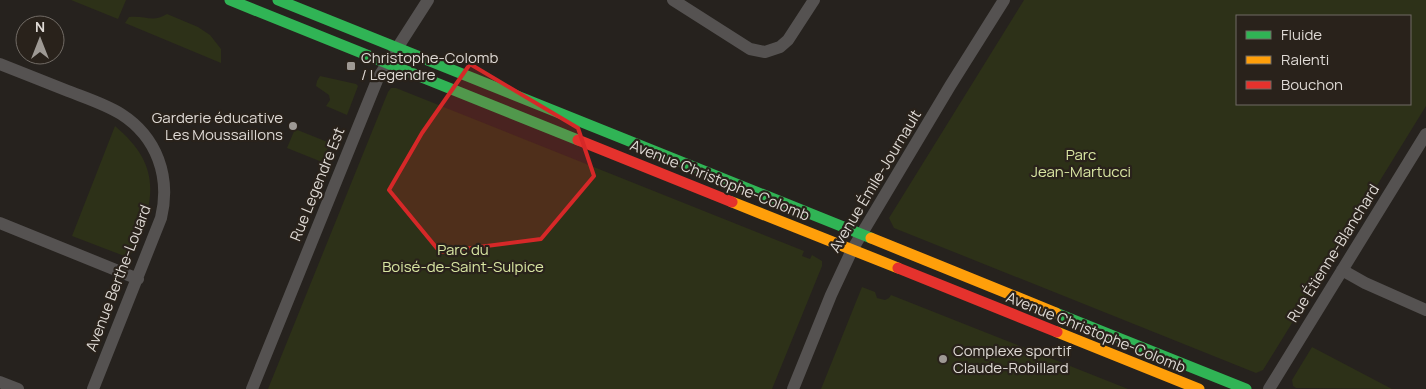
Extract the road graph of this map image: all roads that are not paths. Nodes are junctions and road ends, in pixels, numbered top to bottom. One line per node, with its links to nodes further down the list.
1 (230, 0): 8 (main road, Avenue Christophe-Colomb)
2 (278, 0): 7 (main road, Avenue Christophe-Colomb)
3 (428, 0): 7 (street, Rue Legendre Est)
4 (673, 0): 5 (street)
5 (814, 0)
6 (1004, 0): 12 (street, Avenue Émile-Journault)
7 (398, 48): 8 (street, Rue Legendre Est); 12 (main road, Avenue Christophe-Colomb)
8 (387, 63): 13 (main road, Avenue Christophe-Colomb); 20 (street, Rue Legendre Est)
9 (0, 64): 15 (street, Avenue Berthe-Louard)
10 (1426, 134): 14 (street, Rue Étienne-Blanchard)
11 (0, 223): 15 (street)
12 (861, 234): 13 (street, Avenue Émile-Journault); 23 (main road, Avenue Christophe-Colomb)
13 (852, 250): 21 (street, Avenue Émile-Journault); 22 (main road, Avenue Christophe-Colomb)
14 (1342, 270): 16 (street); 24 (street, Rue Étienne-Blanchard)
15 (138, 278): 19 (street, Avenue Berthe-Louard)
16 (1426, 310)
17 (0, 382): 18 (street)
18 (18, 389)
19 (93, 389)
20 (252, 389)
21 (793, 389)
22 (1199, 389)
23 (1246, 389)
24 (1270, 389)

